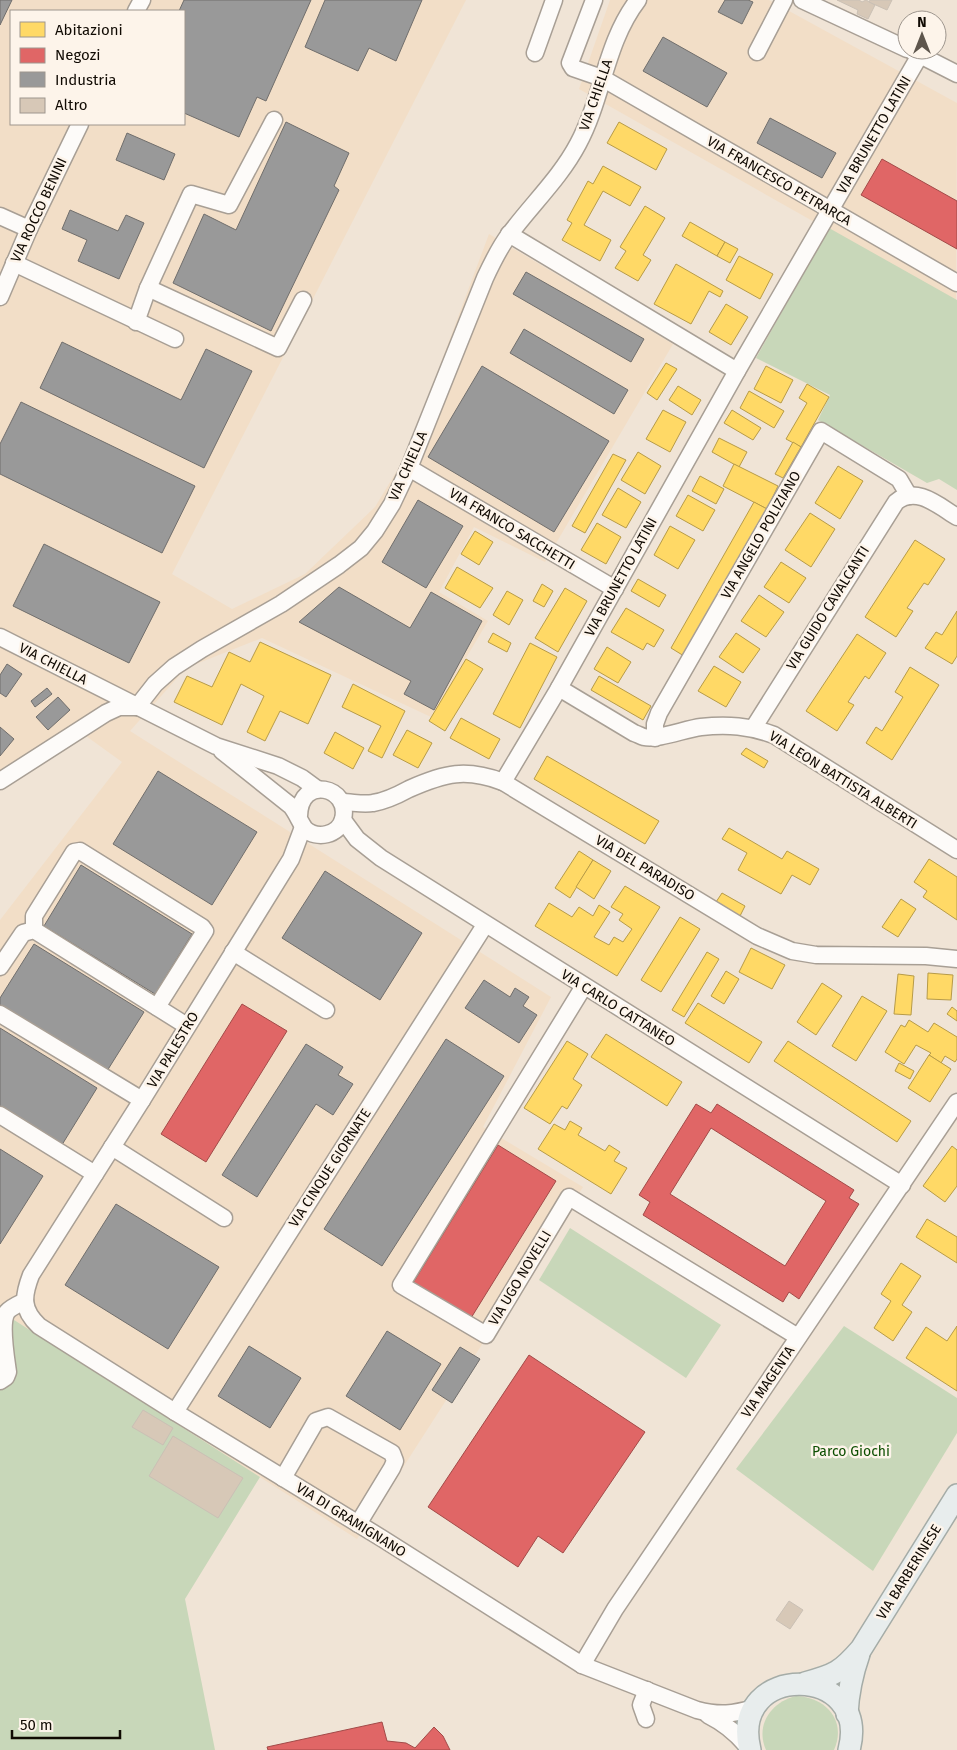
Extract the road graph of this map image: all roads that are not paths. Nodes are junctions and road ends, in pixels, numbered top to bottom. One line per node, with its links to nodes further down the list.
1 (554, 0): 8 (street)
2 (594, 0): 12 (street, VIA FRANCESCO PETRARCA)
3 (638, 0): 12 (street, VIA CHIELLA)
4 (784, 0): 7 (street)
5 (802, 0): 6 (street)
6 (897, 44)
7 (757, 52)
8 (535, 53)
9 (907, 60): 15 (street, VIA BRUNETTO LATINI)
10 (930, 60): 11 (street)
11 (957, 74)
12 (602, 78): 15 (street, VIA FRANCESCO PETRARCA); 18 (street, VIA CHIELLA)
13 (274, 120): 21 (street)
14 (80, 125): 17 (street, VIA ROCCO BENINI)
15 (831, 210): 20 (street, VIA FRANCESCO PETRARCA); 26 (street, VIA BRUNETTO LATINI)
16 (0, 216): 17 (street)
17 (29, 230): 19 (street, VIA ROCCO BENINI)
18 (509, 234): 26 (street); 27 (street, VIA CHIELLA)
19 (14, 263): 22 (street, VIA ROCCO BENINI); 24 (street)
20 (957, 283)
21 (148, 288): 23 (street); 24 (street)
22 (0, 297)
23 (303, 300)
24 (136, 322): 25 (street)
25 (175, 339)
26 (738, 371): 30 (street, VIA BRUNETTO LATINI)
27 (409, 468): 30 (street, VIA FRANCO SACCHETTI); 33 (street, VIA CHIELLA)
28 (909, 496): 29 (street); 34 (street, VIA GUIDO CAVALCANTI); 35 (street, VIA ANGELO POLIZIANO)
29 (957, 517)
30 (615, 589): 32 (street, VIA BRUNETTO LATINI)
31 (0, 637): 33 (street, VIA CHIELLA)
32 (559, 688): 35 (street, VIA LEON BATTISTA ALBERTI); 38 (street, VIA BRUNETTO LATINI)
33 (137, 706): 36 (street, VIA DEL PARADISO); 37 (street)
34 (754, 727): 35 (street, VIA LEON BATTISTA ALBERTI); 44 (street, VIA LEON BATTISTA ALBERTI)
35 (655, 738)
36 (216, 746): 39 (street, VIA DEL PARADISO); 42 (street, VIA DEL PARADISO)
37 (0, 781)
38 (503, 782): 40 (street, VIA DEL PARADISO); 49 (street, VIA DEL PARADISO)
39 (317, 789): 40 (street, VIA DEL PARADISO); 42 (street)
40 (342, 802): 41 (street)
41 (343, 820): 43 (street); 46 (street, VIA CARLO CATTANEO)
42 (301, 822): 43 (street, VIA DEL PARADISO); 45 (street, VIA PALESTRO)
43 (318, 835): 45 (street, VIA PALESTRO)
44 (957, 850)
45 (292, 858): 48 (street, VIA PALESTRO)
46 (485, 925): 51 (street, VIA CARLO CATTANEO); 66 (street, VIA CINQUE GIORNATE)
47 (34, 930): 50 (street); 52 (street); 52 (street)
48 (233, 952): 53 (street); 55 (street, VIA PALESTRO)
49 (957, 959)
50 (0, 967)
51 (584, 986): 61 (street, VIA CARLO CATTANEO); 64 (street, VIA UGO NOVELLI)
52 (157, 1007): 55 (street)
53 (326, 1010)
54 (0, 1014): 56 (street)
55 (187, 1026): 56 (street, VIA PALESTRO)
56 (142, 1100): 59 (street, VIA PALESTRO)
57 (957, 1102): 61 (street, VIA MAGENTA)
58 (0, 1114): 60 (street)
59 (112, 1147): 60 (street, VIA PALESTRO); 62 (street)
60 (95, 1174): 63 (street, VIA PALESTRO)
61 (902, 1185): 64 (street, VIA MAGENTA)
62 (224, 1218)
63 (25, 1301): 65 (street); 66 (street, VIA DI GRAMIGNANO)
64 (798, 1338): 71 (street, VIA MAGENTA)
65 (0, 1380)
66 (175, 1412): 67 (street, VIA DI GRAMIGNANO)
67 (283, 1478): 69 (street, VIA DI GRAMIGNANO); 69 (street)
68 (957, 1495): 70 (main road, VIA BARBERINESE)
69 (358, 1524): 71 (street, VIA DI GRAMIGNANO)
70 (861, 1649): 72 (main road, VIA BARBERINESE); 76 (main road, VIA BARBERINESE)
71 (582, 1665): 73 (street, VIA DI GRAMIGNANO)
72 (805, 1683): 74 (main road, VIA BARBERINESE); 76 (main road)
73 (646, 1690): 75 (street, VIA DI GRAMIGNANO); 77 (street)
74 (755, 1708): 75 (street, VIA DI GRAMIGNANO); 78 (main road)
75 (697, 1710): 78 (street, VIA DI GRAMIGNANO)
76 (847, 1714): 79 (main road, VIA BARBERINESE)
77 (646, 1719)
78 (750, 1750)
79 (849, 1750)

